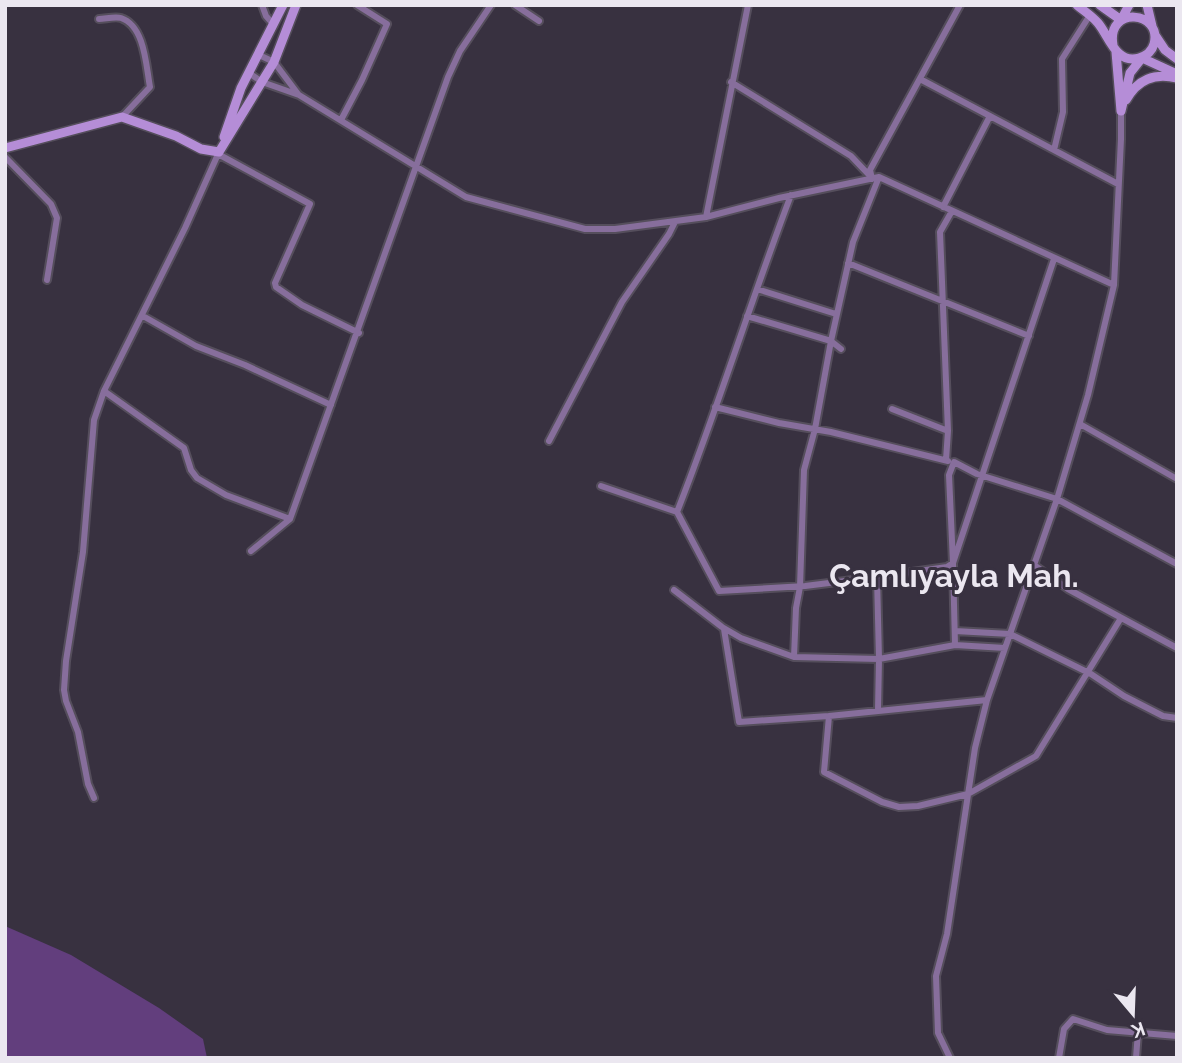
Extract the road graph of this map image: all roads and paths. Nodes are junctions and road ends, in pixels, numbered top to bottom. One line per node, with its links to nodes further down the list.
1 (262, 5): 17 (street)
2 (283, 5): 17 (street)
3 (296, 5): 23 (street)
4 (357, 5): 33 (street)
5 (491, 5): 38 (street)
6 (515, 5): 16 (street)
7 (748, 5): 28 (street)
8 (960, 5): 26 (street)
9 (1077, 5): 13 (street)
10 (1100, 5): 15 (street)
11 (1129, 5): 15 (street)
12 (1147, 5): 18 (street)
13 (1090, 15): 19 (street); 35 (street)
14 (99, 19): 32 (street)
15 (1121, 20): 18 (street); 19 (street)
16 (539, 21)
17 (274, 25): 20 (street)
18 (1153, 31): 21 (street); 22 (street)
19 (1114, 48): 21 (street); 30 (street)
20 (259, 55): 23 (street); 24 (street)
21 (1142, 58): 25 (street); 30 (street)
22 (1177, 59)
23 (274, 62): 27 (street); 29 (street)
24 (249, 74): 27 (street); 36 (street)
25 (1177, 76): 30 (street)
26 (920, 79): 31 (street); 39 (street)
27 (262, 82): 29 (street); 36 (street)
28 (731, 82): 39 (street); 44 (street)
29 (299, 95): 33 (street)
30 (1121, 111): 40 (street)
31 (990, 116): 35 (street); 42 (street)
32 (122, 117): 34 (street); 36 (street)
33 (341, 120): 38 (street)
34 (5, 148)
35 (1054, 150): 40 (street)
36 (218, 153): 53 (street); 55 (street)
37 (5, 157): 48 (street)
38 (418, 167): 45 (street); 55 (street)
39 (876, 178): 41 (street); 42 (street); 47 (street)
40 (1118, 184): 49 (street)
41 (791, 195): 44 (street); 50 (street)
42 (943, 207): 43 (street)
43 (952, 211): 46 (street); 51 (street)
44 (706, 216): 45 (street)
45 (675, 222): 66 (street)
46 (1054, 259): 49 (street); 56 (street)
47 (848, 263): 51 (street); 52 (street)
48 (47, 280)
49 (1114, 285): 63 (street)
50 (757, 289): 52 (street); 54 (street)
51 (944, 302): 56 (street); 65 (street)
52 (836, 314): 57 (street)
53 (142, 316): 59 (street); 60 (street)
54 (747, 316): 57 (street); 61 (street)
55 (359, 332): 60 (street)
56 (1029, 336): 68 (street)
57 (831, 341): 58 (street); 64 (street)
58 (841, 349)
59 (104, 391): 73 (street); 96 (street)
60 (331, 405): 73 (street)
61 (715, 407): 64 (street); 72 (street)
62 (892, 409): 65 (street)
63 (1080, 424): 69 (street); 71 (street)
64 (815, 429): 67 (street); 79 (street)
65 (948, 431): 67 (street)
66 (549, 441)
67 (950, 461): 68 (street); 75 (street)
68 (983, 476): 71 (street); 75 (street)
69 (1177, 479)
70 (601, 486): 72 (street)
71 (1057, 499): 76 (street); 77 (street)
72 (677, 512): 79 (street)
73 (290, 519): 74 (street)
74 (251, 551)
75 (953, 563): 78 (street); 83 (street)
76 (1177, 564)
77 (1034, 565): 81 (street); 84 (street)
78 (877, 577): 79 (street); 89 (street)
79 (800, 587): 88 (street)
80 (674, 590): 82 (street)
81 (1121, 618): 87 (street); 90 (street)
82 (724, 629): 88 (street); 93 (street)
83 (954, 631): 84 (street); 85 (street)
84 (1010, 634): 86 (street); 90 (street)
85 (956, 645): 86 (street); 89 (street)
86 (1005, 648): 91 (street)
87 (1177, 648)
88 (794, 657): 89 (street)
89 (878, 659): 92 (street)
90 (1089, 673): 94 (street); 95 (street)
91 (986, 700): 92 (street); 95 (street)
92 (878, 710): 93 (street)
93 (829, 716): 95 (street)
94 (1177, 718)
95 (968, 794): 99 (street)
96 (94, 798)
97 (1138, 1032): 98 (street); 100 (street); 101 (street)
98 (1177, 1036)
99 (950, 1058)
100 (1059, 1058)
101 (1136, 1058)

